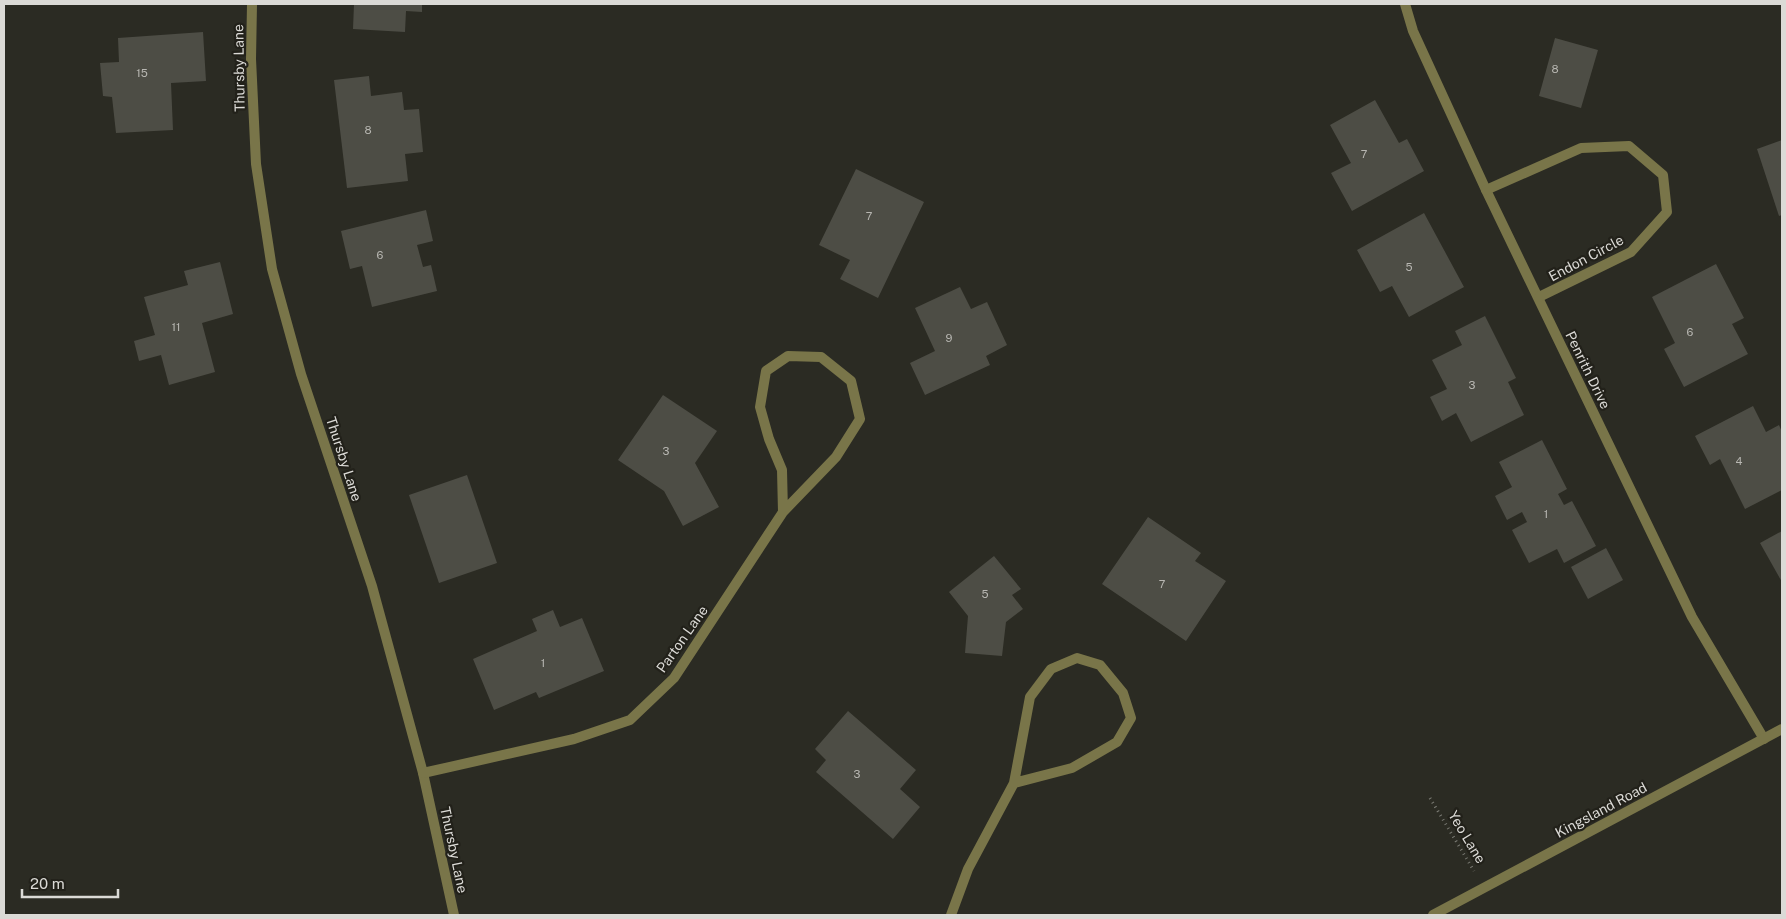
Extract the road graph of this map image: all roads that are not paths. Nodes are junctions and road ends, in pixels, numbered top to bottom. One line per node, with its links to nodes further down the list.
1 (252, 4): 8 (street, Thursby Lane)
2 (1405, 4): 3 (street, Penrith Drive)
3 (1486, 190): 4 (street, Penrith Drive); 4 (street, Endon Circle)
4 (1539, 297): 7 (street, Penrith Drive)
5 (783, 512): 5 (street, Parton Lane); 8 (street, Parton Lane)
6 (1782, 729): 7 (street, Kingsland Road)
7 (1764, 739): 12 (street, Kingsland Road)
8 (423, 773): 10 (street, Thursby Lane)
9 (1014, 783): 9 (street); 11 (street)
10 (454, 915)
11 (951, 915)
12 (1433, 915)

